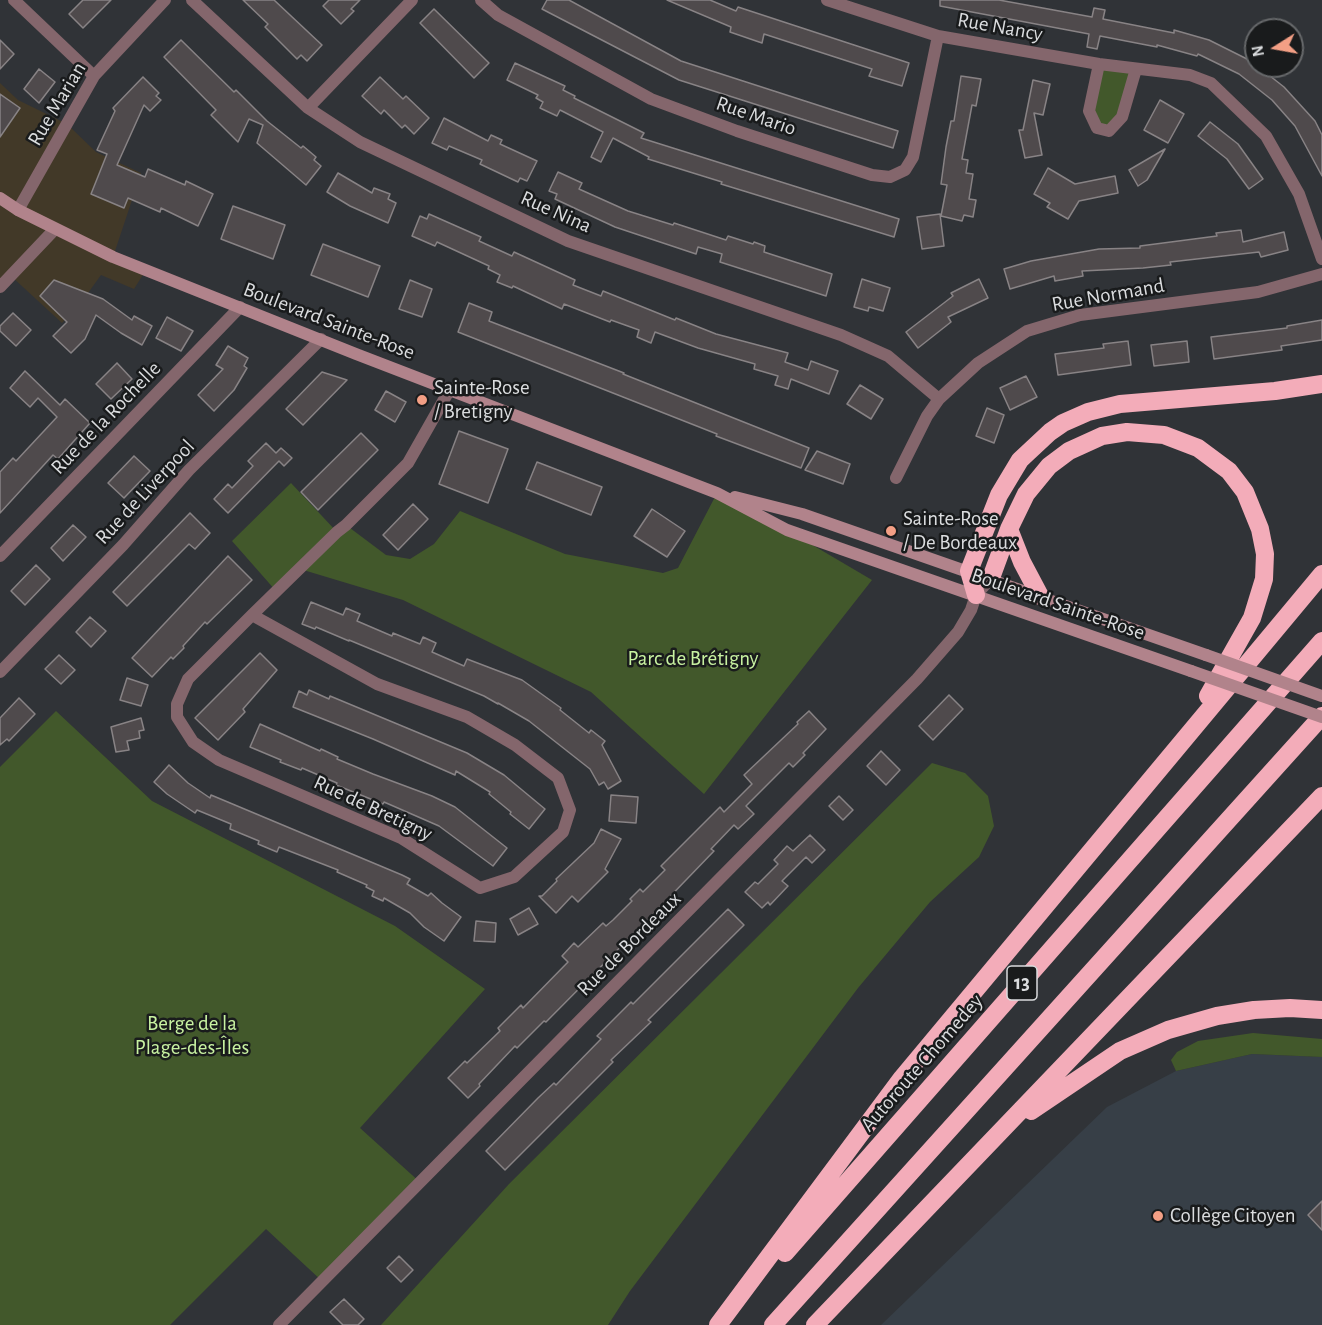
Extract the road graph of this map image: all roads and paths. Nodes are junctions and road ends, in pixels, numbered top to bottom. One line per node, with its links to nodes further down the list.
1 (14, 0): 10 (street)
2 (165, 0): 10 (street, Rue Marian)
3 (192, 0): 11 (street, Rue Nina)
4 (412, 0): 11 (street)
5 (481, 0): 7 (street, Rue Mario)
6 (827, 0): 7 (street, Rue Nancy)
7 (938, 36): 8 (street, Rue Nancy)
8 (1099, 64): 9 (street, Rue Nancy); 9 (street)
9 (1136, 69): 15 (street, Rue Nancy)
10 (94, 76): 13 (street, Rue Marian)
11 (308, 108): 22 (street, Rue Nina)
12 (0, 198): 13 (street, Boulevard Sainte-Rose)
13 (18, 210): 14 (street, Boulevard Sainte-Rose)
14 (55, 229): 17 (street); 18 (street, Boulevard Sainte-Rose)
15 (1322, 259)
16 (1322, 274): 22 (street, Rue Normand)
17 (0, 287)
18 (240, 307): 19 (street, Boulevard Sainte-Rose); 26 (street, Rue de la Rochelle)
19 (321, 339): 21 (street, Boulevard Sainte-Rose); 34 (street, Rue de Liverpool)
20 (1322, 384): 27 (highway)
21 (450, 389): 24 (street, Boulevard Sainte-Rose); 32 (street, Rue de Bretigny)
22 (939, 399): 23 (street, Rue Normand)
23 (896, 478)
24 (717, 493): 27 (street, Boulevard Sainte-Rose); 30 (street, Boulevard Sainte-Rose)
25 (1009, 529): 29 (highway); 31 (highway); 37 (highway)
26 (0, 556)
27 (969, 571): 29 (street, Boulevard Sainte-Rose); 30 (highway)
28 (1322, 574): 37 (highway)
29 (991, 578): 30 (street, Rue de Bordeaux); 31 (street, Boulevard Sainte-Rose)
30 (976, 595): 36 (street, Boulevard Sainte-Rose, bridge); 41 (street, Rue de Bordeaux)
31 (1040, 596): 35 (street, Boulevard Sainte-Rose, bridge)
32 (252, 615): 32 (street, Rue de Bretigny)
33 (1322, 641): 42 (highway, Autoroute Chomedey / 13)
34 (0, 672)
35 (1322, 696)
36 (1322, 716): 43 (highway, 13)
37 (1183, 742): 42 (highway)
38 (1322, 796): 40 (highway)
39 (1322, 1010): 40 (highway)
40 (1002, 1130): 44 (highway)
41 (279, 1325)
42 (720, 1325)
43 (773, 1325)
44 (815, 1325)

